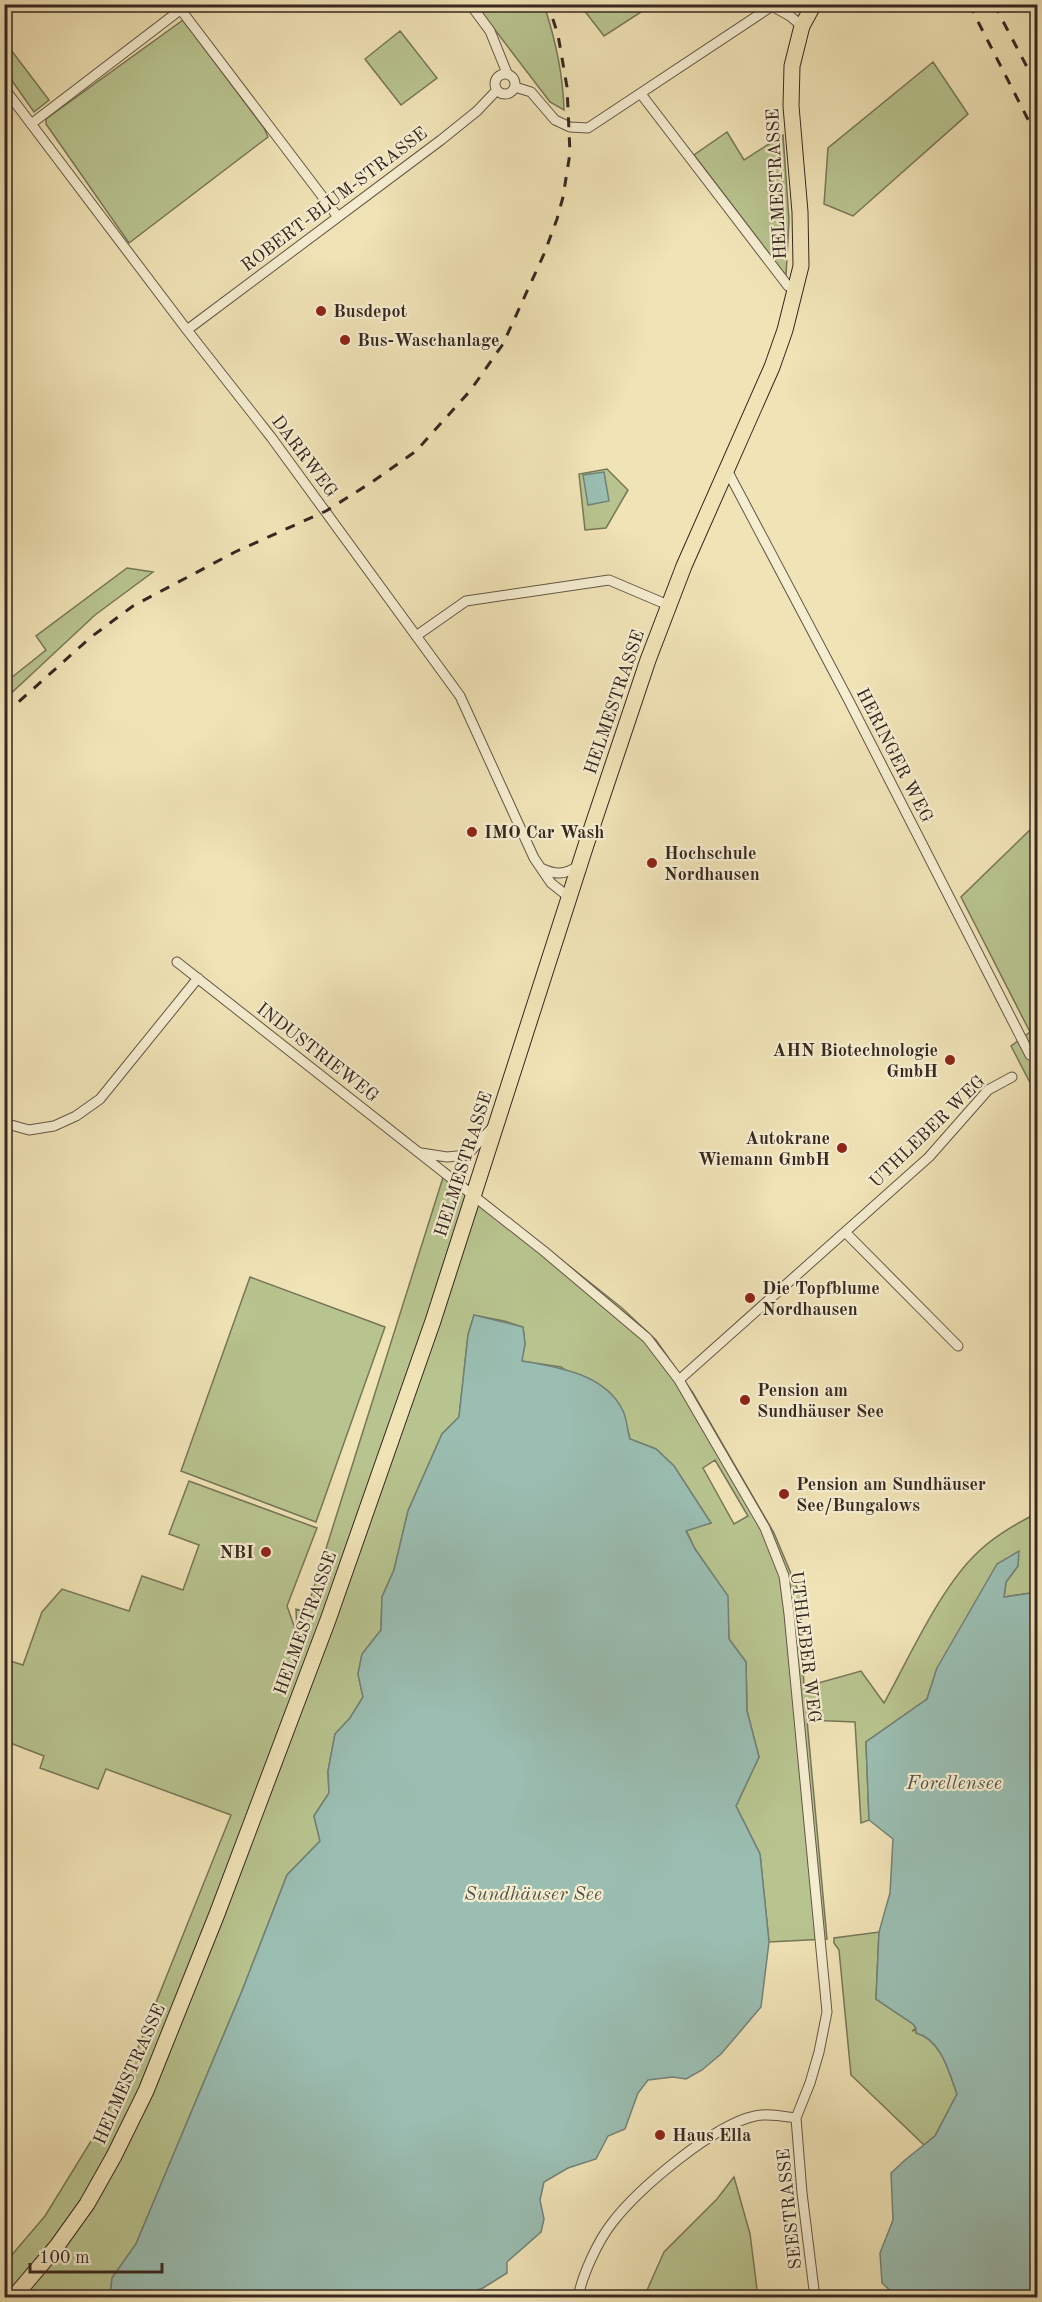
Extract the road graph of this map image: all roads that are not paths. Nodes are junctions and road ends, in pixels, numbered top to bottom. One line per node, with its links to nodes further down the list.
1 (470, 4): 6 (street)
2 (814, 4): 5 (main road, HELMESTRASSE)
3 (773, 5): 5 (street); 10 (street)
4 (184, 7): 11 (street); 12 (street)
5 (801, 26): 13 (main road, HELMESTRASSE)
6 (507, 73): 7 (street); 9 (street)
7 (515, 87): 9 (street); 10 (street)
8 (4, 88): 11 (street, DARRWEG)
9 (497, 90): 12 (street, ROBERT-BLUM-STRASSE)
10 (641, 94): 13 (street)
11 (31, 124): 14 (street, DARRWEG)
12 (338, 217): 14 (street, ROBERT-BLUM-STRASSE)
13 (796, 290): 15 (main road, HELMESTRASSE)
14 (187, 330): 17 (street, DARRWEG)
15 (727, 470): 16 (main road, HELMESTRASSE); 23 (street, HERINGER WEG)
16 (668, 605): 17 (street); 18 (main road, HELMESTRASSE)
17 (416, 636): 19 (street, DARRWEG)
18 (580, 865): 19 (street); 20 (main road, HELMESTRASSE)
19 (540, 868): 20 (street, DARRWEG)
20 (570, 898): 25 (main road, HELMESTRASSE)
21 (177, 962): 22 (street, INDUSTRIEWEG)
22 (198, 978): 26 (street); 27 (street, INDUSTRIEWEG)
23 (1030, 1055)
24 (1012, 1077): 29 (street, UTHLEBER WEG)
25 (496, 1122): 27 (street, INDUSTRIEWEG); 28 (main road, HELMESTRASSE)
26 (4, 1123)
27 (417, 1152): 28 (street, INDUSTRIEWEG)
28 (473, 1196): 31 (street, UTHLEBER WEG); 34 (main road, HELMESTRASSE)
29 (845, 1232): 30 (street); 31 (street, UTHLEBER WEG)
30 (958, 1346)
31 (679, 1380): 32 (street, UTHLEBER WEG)
32 (821, 1942): 33 (street, SEESTRASSE)
33 (796, 2118): 35 (street); 36 (street, SEESTRASSE)
34 (13, 2298)
35 (578, 2298)
36 (815, 2298)

